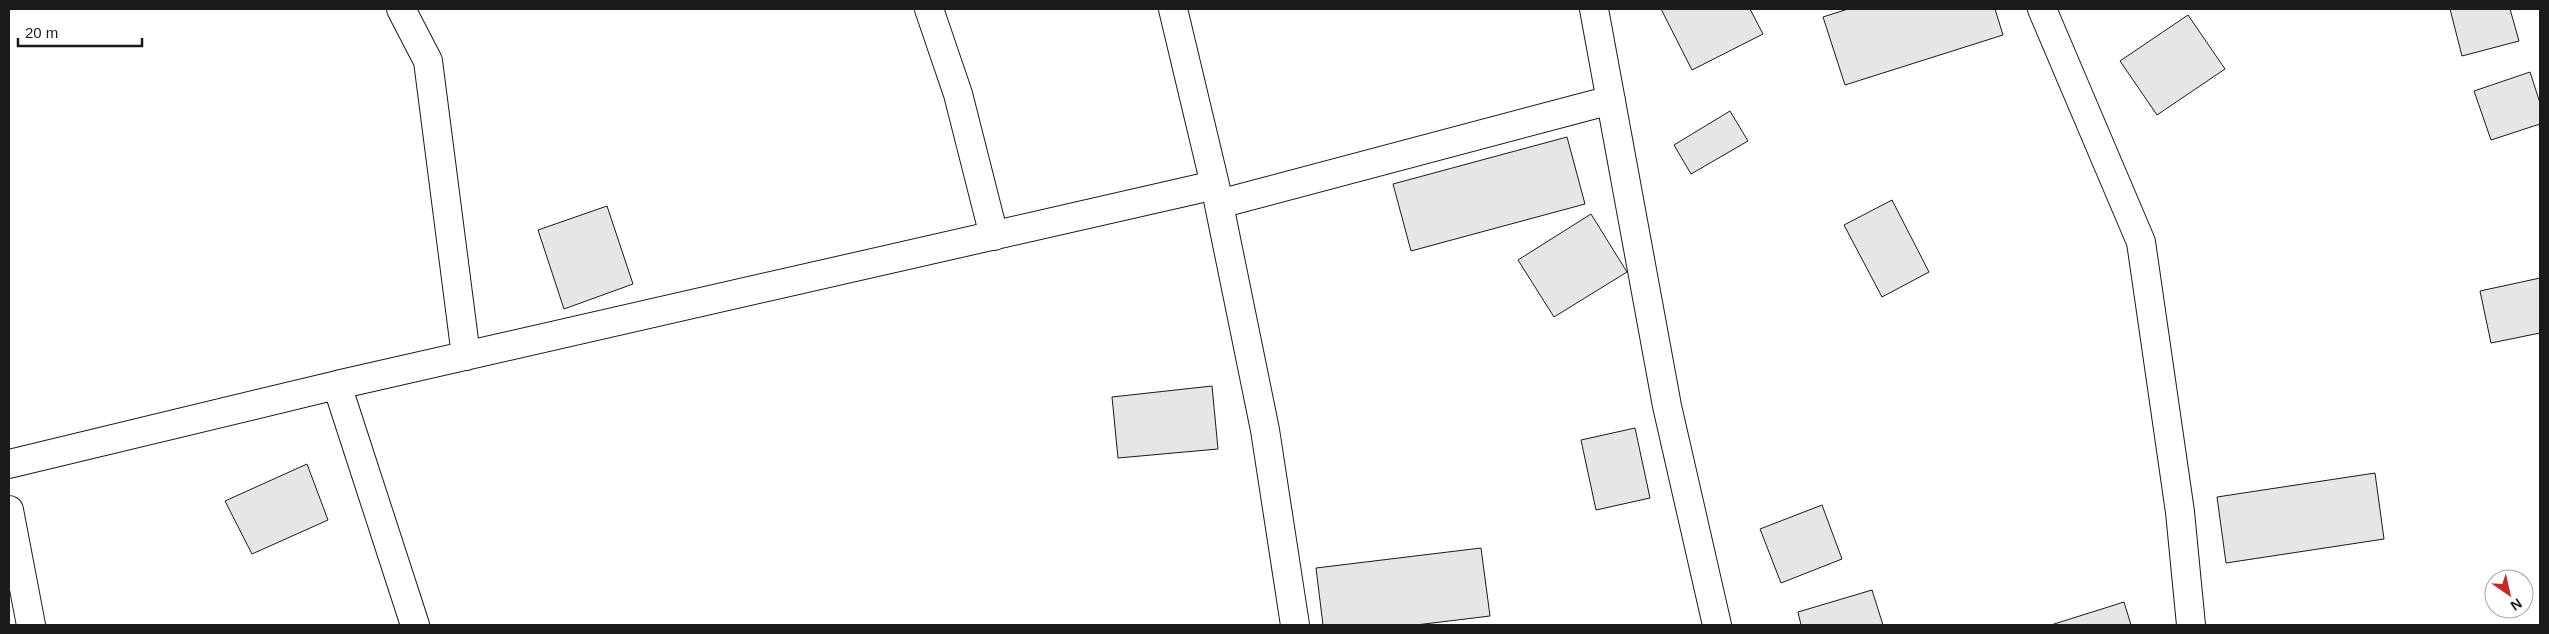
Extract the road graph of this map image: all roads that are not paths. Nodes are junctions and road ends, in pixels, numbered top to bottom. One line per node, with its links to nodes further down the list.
1 (401, 9): 9 (street)
2 (929, 9): 8 (street)
3 (1173, 9): 7 (street)
4 (1594, 9): 6 (street)
5 (2042, 9): 17 (street)
6 (1611, 100): 7 (street); 16 (street)
7 (1217, 195): 8 (street); 15 (street)
8 (994, 236): 9 (street)
9 (466, 356): 10 (street)
10 (337, 385): 11 (street); 14 (street)
11 (9, 464)
12 (9, 510): 13 (street)
13 (31, 625)
14 (415, 625)
15 (1295, 625)
16 (1717, 625)
17 (2191, 625)

